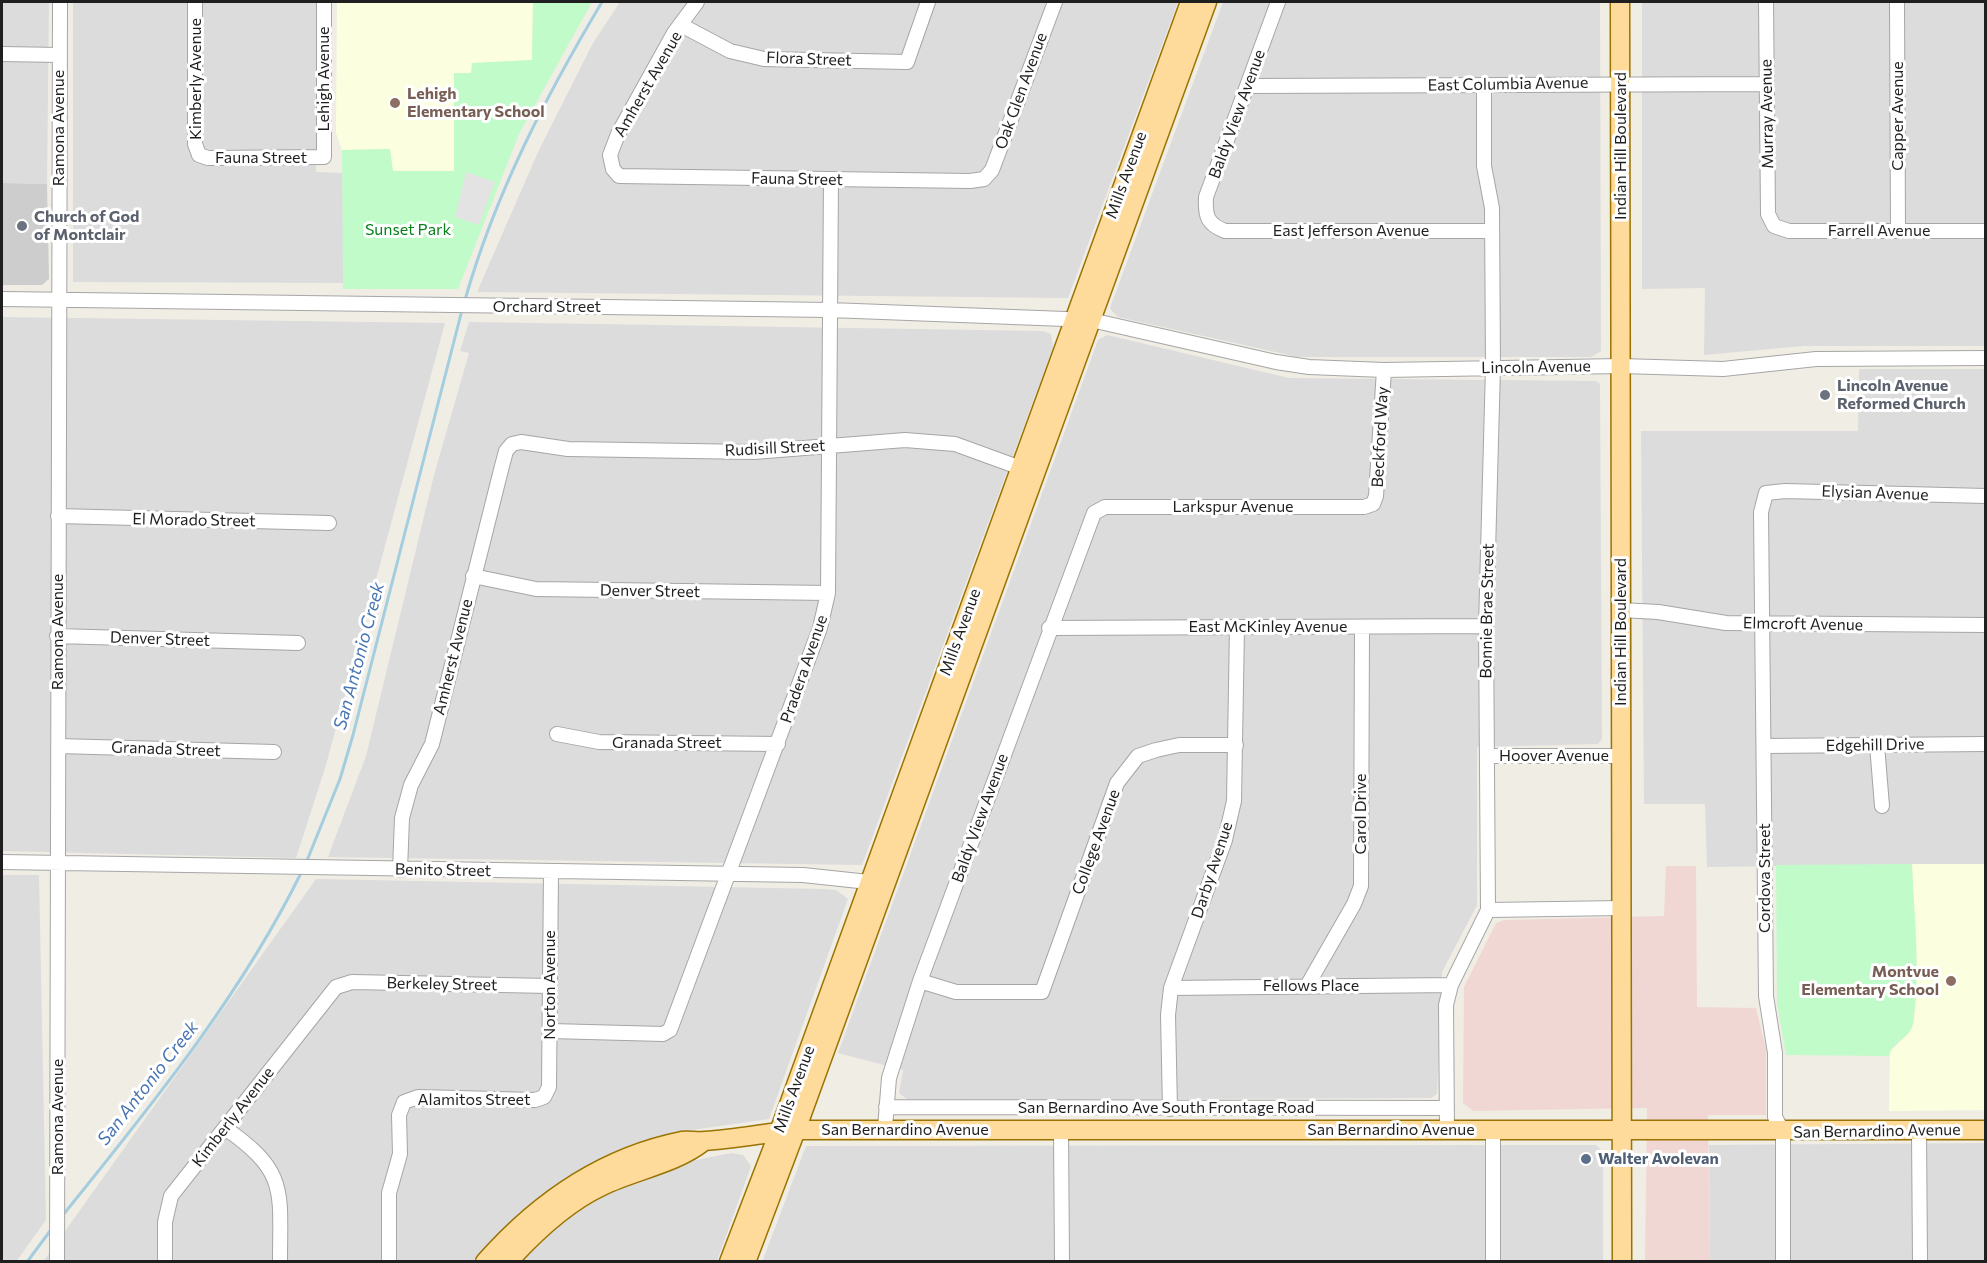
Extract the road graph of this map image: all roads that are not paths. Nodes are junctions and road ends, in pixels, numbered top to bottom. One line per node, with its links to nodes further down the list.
1 (60, 2): 15 (street, Ramona Avenue)
2 (195, 2): 20 (street, Kimberly Avenue)
3 (324, 2): 21 (street, Lehigh Avenue)
4 (697, 2): 13 (street, Amherst Avenue)
5 (928, 2): 13 (street, Flora Street)
6 (1054, 2): 24 (street, Oak Glen Avenue)
7 (1190, 2): 33 (main road, Mills Avenue)
8 (1207, 2): 33 (main road, Mills Avenue)
9 (1278, 2): 19 (street, Baldy View Avenue)
10 (1620, 2): 16 (main road, Indian Hill Boulevard)
11 (1766, 2): 17 (street, Murray Avenue)
12 (1898, 2): 27 (street, Capper Avenue)
13 (681, 25): 22 (street, Amherst Avenue)
14 (2, 54): 15 (street)
15 (60, 55): 31 (street, Ramona Avenue)
16 (1620, 83): 17 (street, East Columbia Avenue); 18 (street, East Columbia Avenue); 35 (main road, Indian Hill Boulevard)
17 (1767, 84): 26 (street, Murray Avenue)
18 (1484, 85): 19 (street, East Columbia Avenue); 28 (street, Bonnie Brae Street)
19 (1249, 86): 25 (street, Baldy View Avenue)
20 (199, 155): 21 (street, Fauna Street)
21 (324, 157)
22 (613, 169): 23 (street, Fauna Street)
23 (831, 179): 24 (street, Fauna Street); 32 (street, Pradera Avenue)
24 (984, 179)
25 (1212, 226): 28 (street, East Jefferson Avenue)
26 (1774, 226): 27 (street, Farrell Avenue)
27 (1898, 230): 29 (street, Farrell Avenue)
28 (1492, 231): 36 (street, Bonnie Brae Street)
29 (1986, 231)
30 (2, 299): 31 (street, Orchard Street)
31 (59, 300): 32 (street, Orchard Street); 45 (street, Ramona Avenue)
32 (830, 310): 33 (street, Orchard Street); 39 (street, Pradera Avenue)
33 (1083, 320): 37 (street, Lincoln Avenue); 40 (main road, Mills Avenue)
34 (1986, 358): 35 (street, Lincoln Avenue)
35 (1621, 366): 36 (street, Lincoln Avenue); 49 (main road, Indian Hill Boulevard)
36 (1493, 368): 37 (street, Lincoln Avenue); 52 (street, Bonnie Brae Street)
37 (1384, 370): 43 (street, Beckford Way)
38 (512, 444): 39 (street, Rudisill Street); 47 (street, Amherst Avenue)
39 (829, 446): 40 (street, Rudisill Street); 48 (street, Pradera Avenue)
40 (1027, 470): 74 (main road, Mills Avenue)
41 (1766, 493): 42 (street, Elysian Avenue); 50 (street, Cordova Street)
42 (1986, 496)
43 (1373, 504): 44 (street, Larkspur Avenue)
44 (1094, 513): 55 (street, Baldy View Avenue)
45 (58, 516): 46 (street, El Morado Street); 56 (street, Ramona Avenue)
46 (329, 523)
47 (473, 576): 48 (street, Denver Street); 71 (street, Amherst Avenue)
48 (828, 593): 59 (street, Pradera Avenue)
49 (1621, 610): 50 (street, Elmcroft Avenue); 67 (main road, Indian Hill Boulevard)
50 (1764, 624): 51 (street, Elmcroft Avenue); 64 (street, Cordova Street)
51 (1986, 625)
52 (1486, 626): 54 (street, East McKinley Avenue); 66 (street, Bonnie Brae Street)
53 (1237, 627): 54 (street, East McKinley Avenue); 55 (street, East McKinley Avenue); 61 (street, Darby Avenue)
54 (1362, 627): 80 (street, Carol Drive)
55 (1049, 628): 77 (street, Baldy View Avenue)
56 (57, 636): 57 (street, Denver Street); 63 (street, Ramona Avenue)
57 (298, 643)
58 (557, 734): 59 (street, Granada Street)
59 (778, 744): 73 (street, Pradera Avenue)
60 (1986, 744): 62 (street, Edgehill Drive)
61 (1236, 745): 77 (street, College Avenue); 82 (street, Darby Avenue)
62 (1877, 745): 64 (street, Edgehill Drive); 68 (street)
63 (58, 746): 65 (street, Granada Street); 70 (street, Ramona Avenue)
64 (1764, 746): 97 (street, Cordova Street)
65 (274, 752)
66 (1487, 756): 67 (street, Hoover Avenue); 76 (street, Bonnie Brae Street)
67 (1622, 756): 75 (main road, Indian Hill Boulevard)
68 (1882, 806)
69 (2, 862): 70 (street, Benito Street)
70 (58, 862): 71 (street, Benito Street); 99 (street, Ramona Avenue)
71 (400, 870): 72 (street, Benito Street)
72 (551, 872): 73 (street, Benito Street); 79 (street, Norton Avenue)
73 (729, 875): 74 (street, Benito Street); 83 (street, Pradera Avenue)
74 (876, 883): 94 (main road, Mills Avenue)
75 (1622, 908): 76 (street); 91 (main road, Indian Hill Boulevard)
76 (1488, 910): 78 (street, Bonnie Brae Street)
77 (920, 981): 85 (street, Baldy View Avenue)
78 (1451, 985): 80 (street, Fellows Place); 86 (street, Bonnie Brae Street)
79 (550, 986): 81 (street, Berkeley Street); 83 (street, Norton Avenue)
80 (1307, 986): 82 (street, Fellows Place)
81 (336, 987): 88 (street, Kimberly Avenue)
82 (1171, 987): 87 (street, Darby Avenue)
83 (551, 1031): 84 (street, Norton Avenue)
84 (544, 1097): 102 (street, Alamitos Street)
85 (886, 1107): 87 (street, San Bernardino Ave South Frontage Road); 89 (street, Baldy View Avenue)
86 (1447, 1108): 87 (street, San Bernardino Ave South Frontage Road); 92 (street, Bonnie Brae Street)
87 (1170, 1109)
88 (225, 1128): 100 (street, Kimberly Avenue); 101 (street)
89 (885, 1128): 94 (main road, San Bernardino Avenue); 95 (main road, San Bernardino Avenue)
90 (1492, 1129): 91 (main road, San Bernardino Avenue); 92 (main road, San Bernardino Avenue); 108 (street)
91 (1621, 1129): 97 (main road, San Bernardino Avenue); 109 (main road, Indian Hill Boulevard)
92 (1448, 1130): 95 (main road, San Bernardino Avenue)
93 (1986, 1130): 96 (main road, San Bernardino Avenue)
94 (788, 1131): 98 (main road, San Bernardino Avenue); 105 (main road, Mills Avenue); 106 (main road, Mills Avenue)
95 (1061, 1131): 107 (street)
96 (1919, 1131): 97 (main road, San Bernardino Avenue); 111 (street)
97 (1783, 1132): 110 (street, Cordova Street)
98 (704, 1142): 103 (main road, San Bernardino Avenue); 104 (main road)
99 (57, 1262)
100 (165, 1262)
101 (280, 1262)
102 (389, 1262)
103 (485, 1262)
104 (508, 1262)
105 (729, 1262)
106 (746, 1262)
107 (1062, 1262)
108 (1493, 1262)
109 (1622, 1262)
110 (1782, 1262)
111 (1920, 1262)

